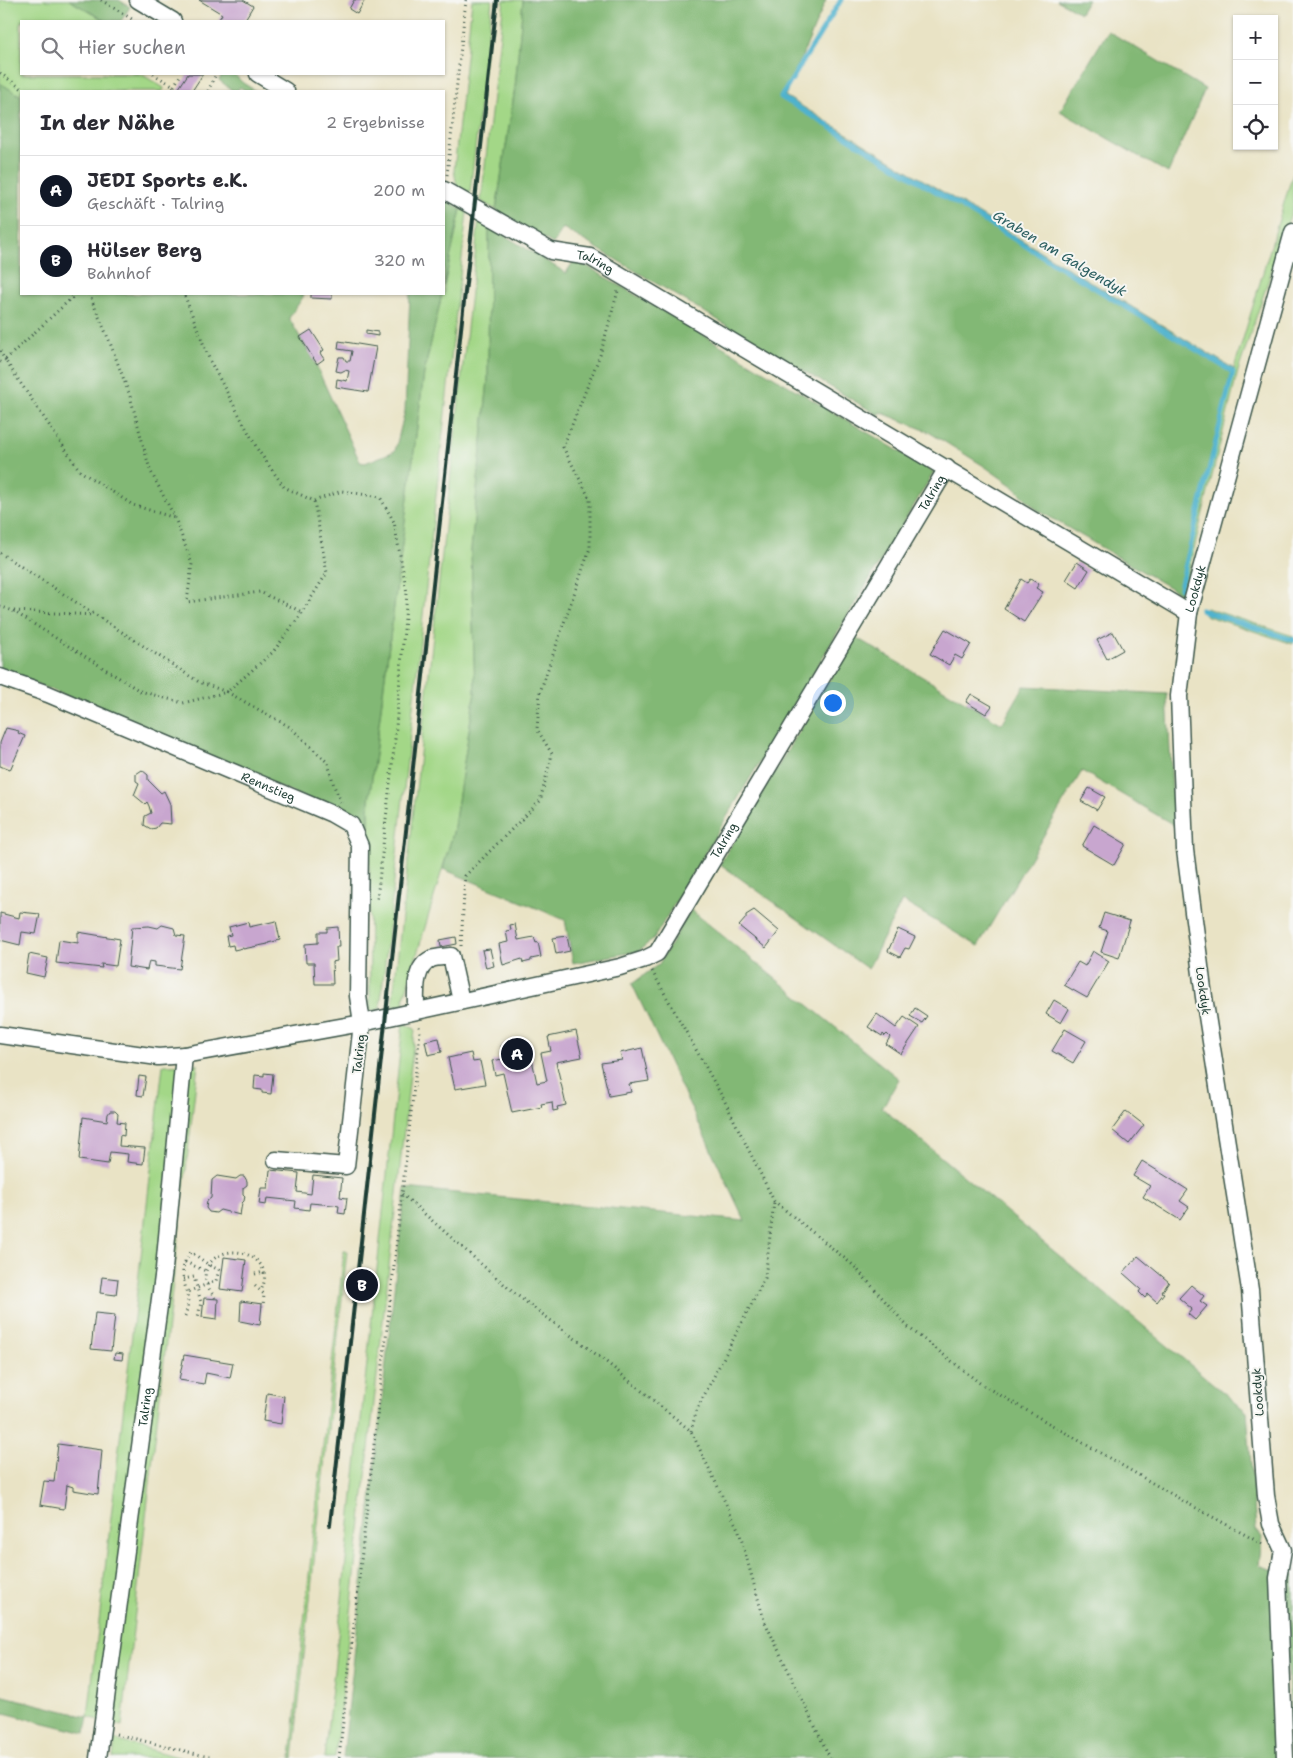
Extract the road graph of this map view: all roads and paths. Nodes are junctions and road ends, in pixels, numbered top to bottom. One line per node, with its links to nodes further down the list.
1 (101, 0): 4 (path)
2 (138, 0): 5 (street)
3 (466, 0): 16 (path)
4 (133, 20)
5 (171, 20)
6 (0, 73): 12 (path)
7 (155, 75): 11 (path)
8 (180, 75): 11 (path)
9 (216, 75): 14 (path)
10 (260, 75): 15 (street)
11 (174, 86): 13 (path)
12 (25, 90)
13 (172, 90)
14 (208, 90)
15 (284, 90)
16 (445, 190): 18 (street, Talring)
17 (1293, 232): 32 (street, Lookdyk)
18 (623, 276): 25 (street, Talring); 38 (path)
19 (75, 295): 23 (path)
20 (89, 295): 27 (path)
21 (184, 295): 26 (path)
22 (0, 351): 23 (path)
23 (4, 360): 24 (path); 27 (path)
24 (0, 362)
25 (946, 468): 32 (street, Talring); 39 (street, Talring)
26 (314, 501): 31 (path); 37 (path)
27 (176, 518): 31 (path)
28 (0, 553): 33 (path)
29 (0, 606): 30 (path)
30 (13, 611): 33 (path); 35 (path)
31 (302, 612): 35 (path)
32 (1189, 613): 64 (street, Lookdyk)
33 (96, 615): 35 (path)
34 (0, 677): 36 (street, Rennstieg)
35 (227, 692): 36 (path)
36 (351, 825): 42 (street)
37 (376, 907)
38 (451, 956): 40 (street); 41 (street)
39 (645, 959): 40 (street, Talring); 47 (path)
40 (461, 1001): 41 (street, Talring)
41 (416, 1010): 42 (street, Talring); 46 (path)
42 (362, 1023): 44 (street, Talring); 45 (street, Talring)
43 (0, 1035): 44 (street, Talring)
44 (184, 1056): 65 (street, Talring)
45 (276, 1160)
46 (402, 1194): 63 (path); 68 (path)
47 (774, 1201): 63 (path); 64 (path)
48 (185, 1262): 49 (path); 50 (path); 53 (path)
49 (209, 1265): 50 (path); 51 (path); 54 (path)
50 (206, 1271): 54 (path)
51 (264, 1272): 52 (path); 57 (path)
52 (255, 1274)
53 (183, 1279): 56 (path); 58 (path)
54 (206, 1284): 56 (path); 59 (path)
55 (255, 1286): 57 (path)
56 (196, 1287): 58 (path); 62 (path)
57 (261, 1290): 60 (path)
58 (187, 1292): 61 (path)
59 (216, 1298)
60 (263, 1308)
61 (185, 1316)
62 (198, 1318)
63 (691, 1431): 69 (path)
64 (1287, 1549): 70 (street, Lookdyk)
65 (101, 1730): 66 (street, Talring); 67 (path)
66 (98, 1758)
67 (213, 1758)
68 (339, 1758)
69 (830, 1758)
70 (1286, 1758)

